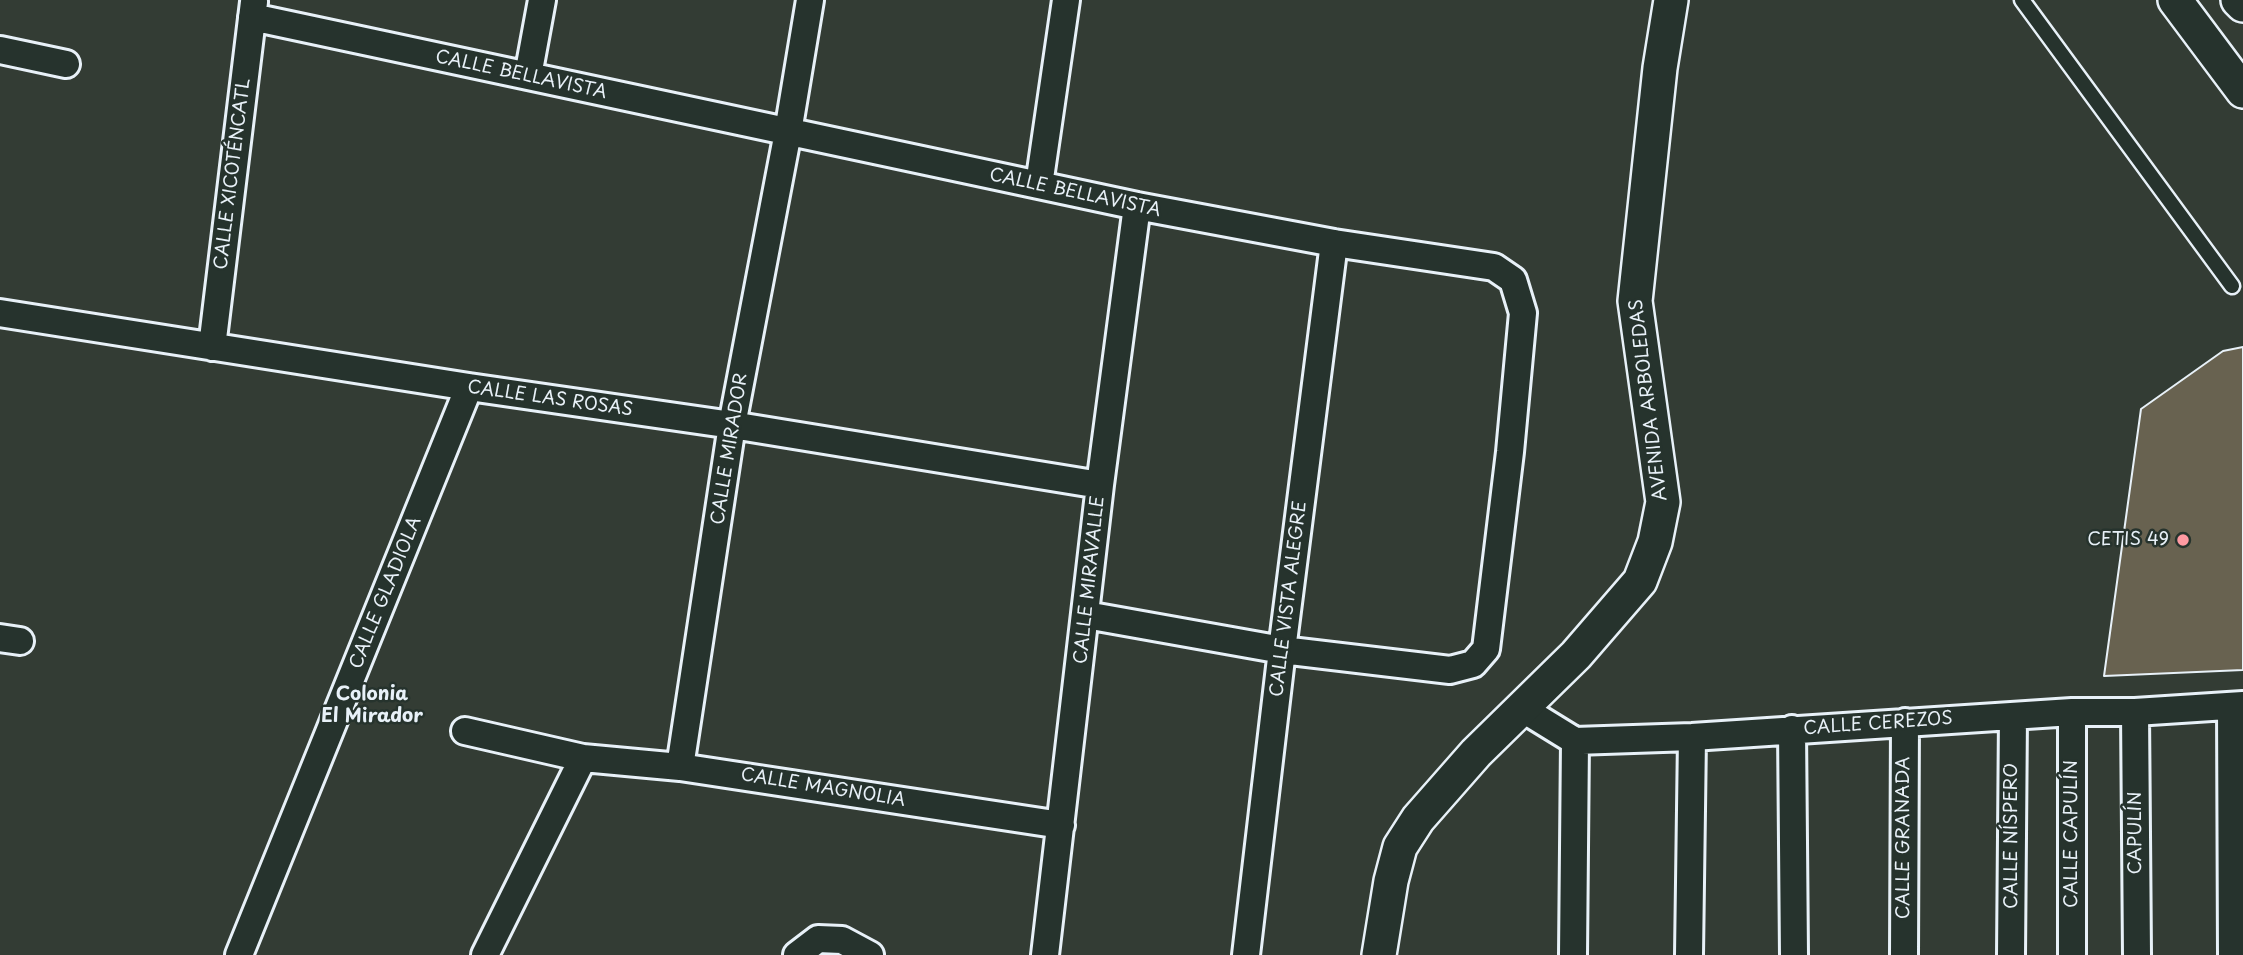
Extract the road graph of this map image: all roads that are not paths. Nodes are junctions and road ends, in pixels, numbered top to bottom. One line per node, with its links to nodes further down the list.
1 (542, 0): 12 (street)
2 (810, 0): 14 (street, CALLE MIRADOR)
3 (1066, 0): 15 (street)
4 (1671, 0): 27 (street, AVENIDA ARBOLEDAS)
5 (2022, 0): 18 (lane)
6 (2175, 0): 13 (street)
7 (2238, 0): 8 (street)
8 (2243, 5)
9 (253, 9): 12 (street, CALLE BELLAVISTA); 20 (street, CALLE XICOTÉNCATL)
10 (0, 50): 11 (street)
11 (66, 64)
12 (528, 76): 14 (street, CALLE BELLAVISTA)
13 (2243, 91)
14 (788, 132): 15 (street, CALLE BELLAVISTA); 22 (street, CALLE MIRADOR)
15 (1039, 185): 16 (street, CALLE BELLAVISTA)
16 (1137, 206): 17 (street, CALLE BELLAVISTA); 23 (street, CALLE MIRAVALLE)
17 (1335, 243): 25 (street, CALLE VISTA ALEGRE); 25 (street, CALLE BELLAVISTA)
18 (2232, 286)
19 (0, 313): 20 (street, CALLE LAS ROSAS)
20 (212, 347): 21 (street, CALLE LAS ROSAS)
21 (470, 387): 22 (street, CALLE LAS ROSAS); 39 (street, CALLE GLADIOLA)
22 (732, 425): 23 (street, CALLE LAS ROSAS); 37 (street, CALLE MIRADOR)
23 (1100, 485): 24 (street, CALLE MIRAVALLE)
24 (1086, 615): 25 (street); 38 (street, CALLE MIRAVALLE)
25 (1282, 650): 44 (street, CALLE VISTA ALEGRE)
26 (2237, 705): 29 (street, CALLE CEREZOS); 53 (street)
27 (1522, 709): 35 (street); 45 (street, AVENIDA ARBOLEDAS)
28 (2072, 712): 29 (street, CALLE CEREZOS); 30 (street, CALLE CEREZOS); 51 (street, CALLE CAPULÍN)
29 (2135, 712): 52 (street, CAPULÍN)
30 (2012, 716): 31 (street, CALLE CEREZOS); 50 (street, CALLE NÍSPERO)
31 (1905, 722): 32 (street, CALLE CEREZOS); 49 (street, CALLE GRANADA)
32 (1792, 729): 34 (street, CALLE CEREZOS); 48 (street)
33 (465, 731): 36 (street, CALLE MAGNOLIA)
34 (1692, 737): 35 (street, CALLE CEREZOS); 47 (street)
35 (1575, 741): 46 (street)
36 (583, 758): 37 (street, CALLE MAGNOLIA); 40 (street)
37 (680, 766): 38 (street, CALLE MAGNOLIA)
38 (1061, 825): 43 (street, CALLE MIRAVALLE)
39 (239, 955)
40 (485, 955)
41 (797, 955): 42 (street)
42 (870, 955)
43 (1045, 955)
44 (1247, 955)
45 (1380, 955)
46 (1573, 955)
47 (1689, 955)
48 (1794, 955)
49 (1904, 955)
50 (2011, 955)
51 (2072, 955)
52 (2137, 955)
53 (2232, 955)

